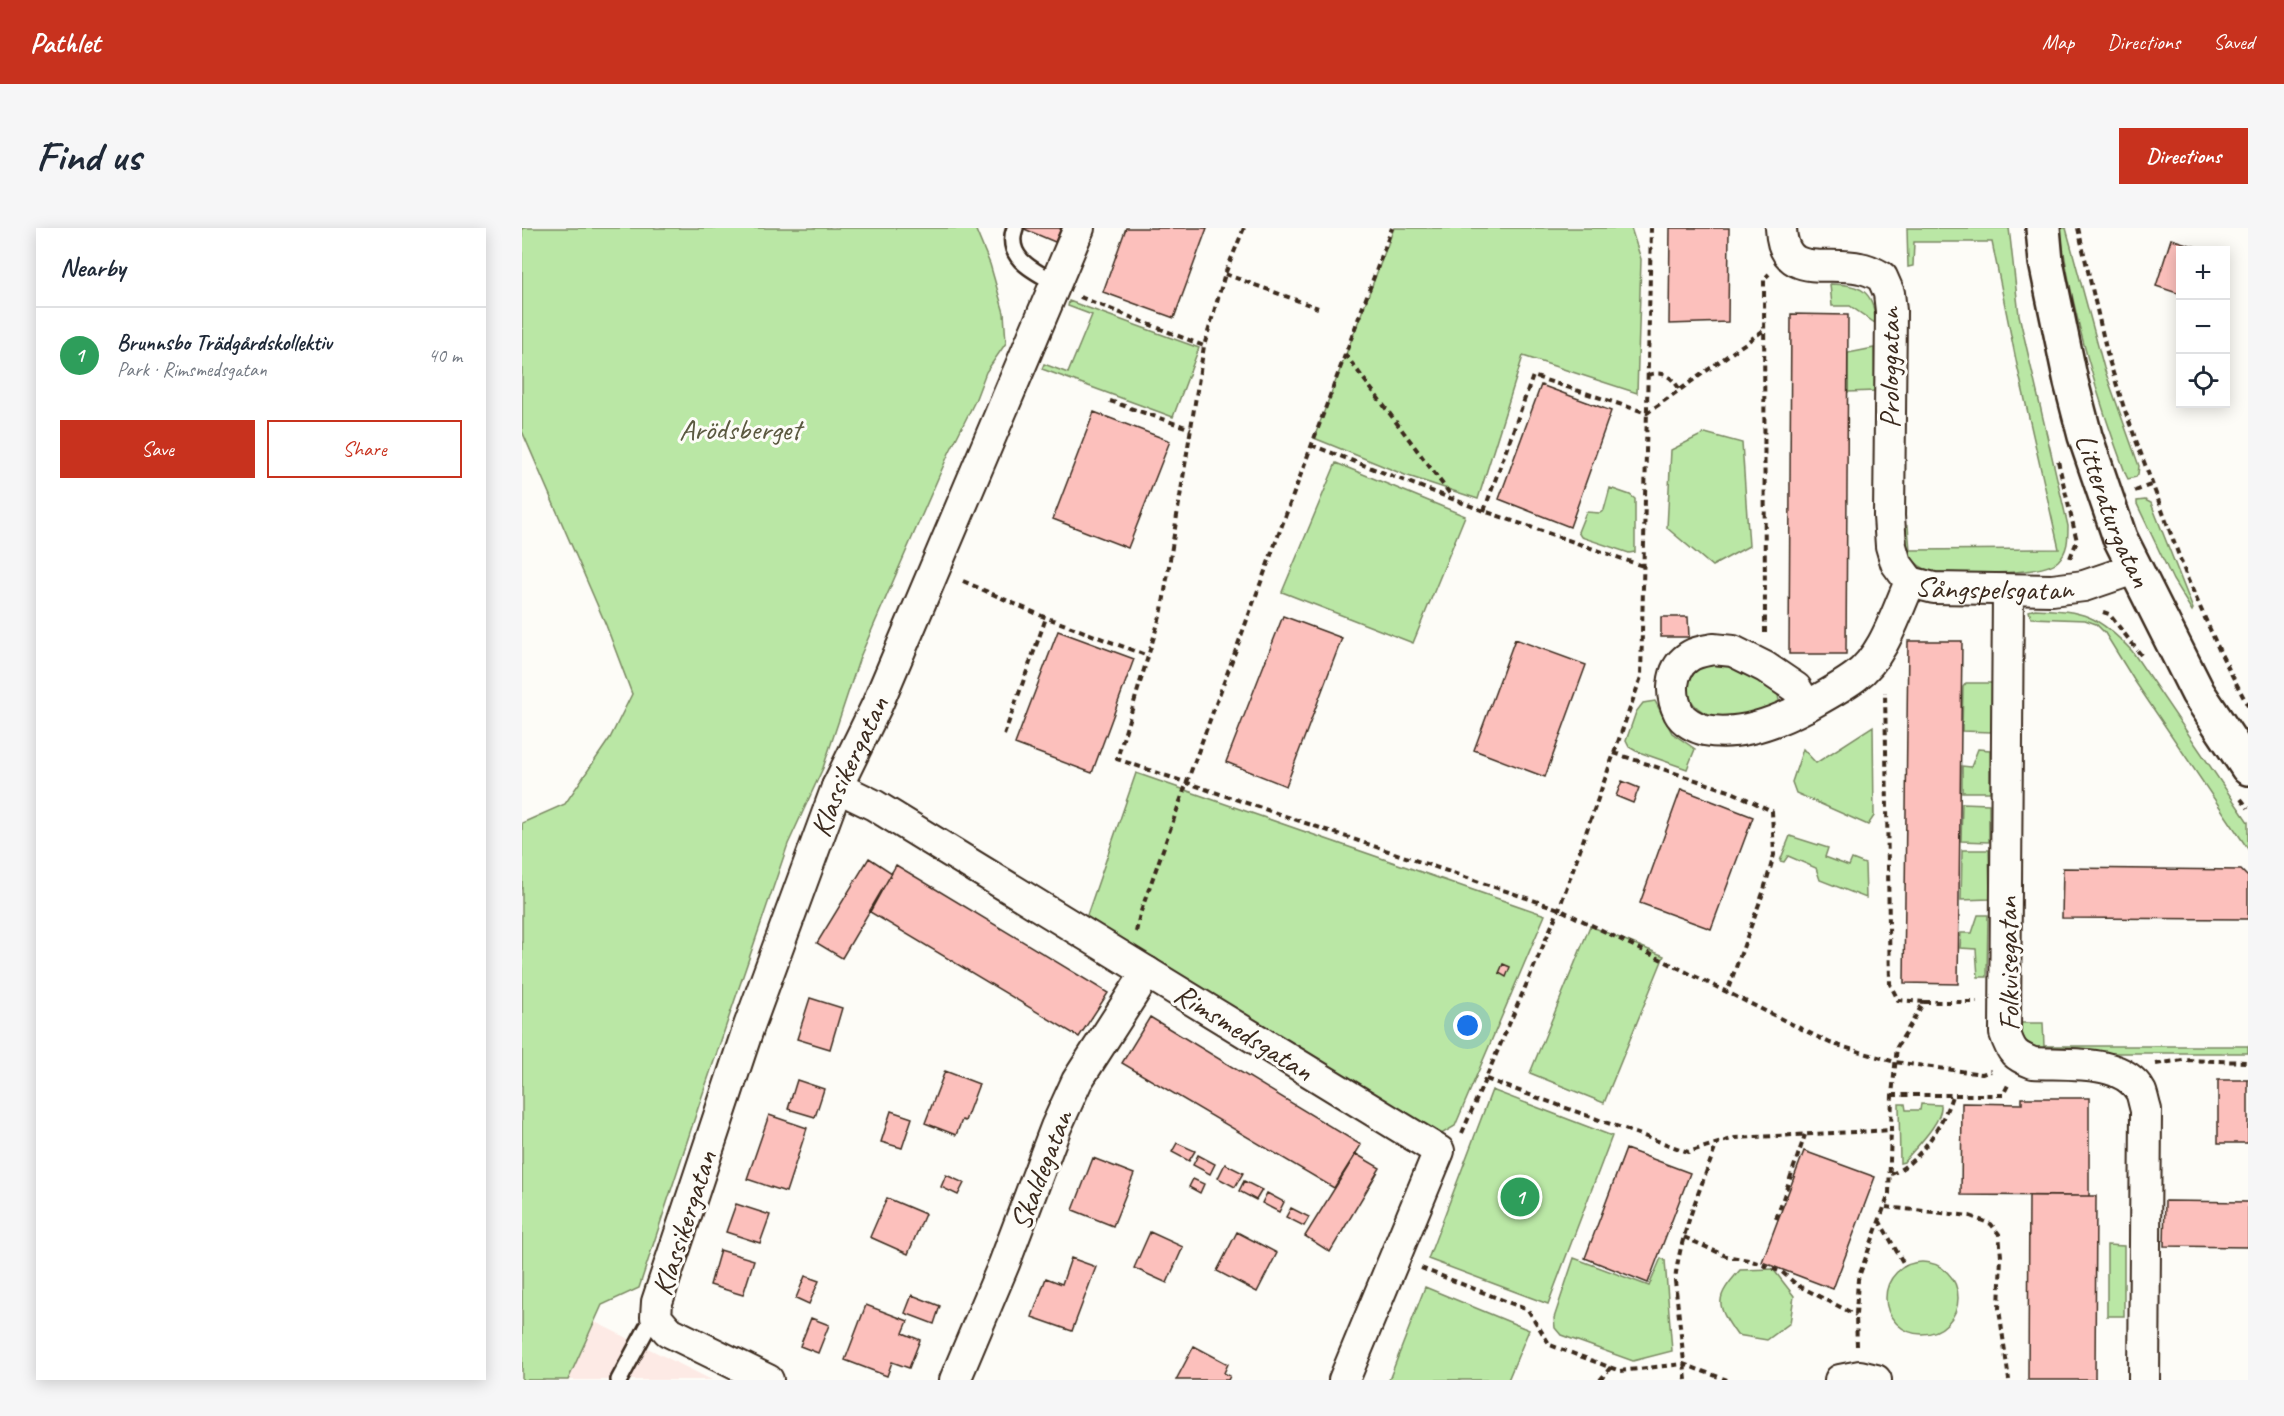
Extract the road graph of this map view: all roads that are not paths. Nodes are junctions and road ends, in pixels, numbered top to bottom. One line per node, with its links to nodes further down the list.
1 (1015, 228): 5 (lane)
2 (1079, 228): 5 (street, Klassikergatan)
3 (2043, 228): 6 (street, Litteraturgatan)
4 (1784, 240): 7 (street, Prologgatan)
5 (1055, 285): 11 (street, Klassikergatan)
6 (2134, 569): 8 (street, Sångspelsgatan); 10 (street, Litteraturgatan)
7 (1910, 582): 8 (street, Sångspelsgatan); 9 (street, Sångspelsgatan)
8 (2008, 590): 18 (street, Folkvisegatan)
9 (1808, 706): 9 (street, Sångspelsgatan)
10 (2248, 768)
11 (837, 787): 12 (street, Rimsmedsgatan); 13 (street, Klassikergatan)
12 (1138, 967): 16 (street, Skaldegatan); 17 (street, Rimsmedsgatan)
13 (656, 1317): 14 (lane, Klassikergatan); 15 (street, Klassikergatan)
14 (619, 1380)
15 (768, 1380)
16 (956, 1380)
17 (1344, 1380)
18 (2144, 1380)

